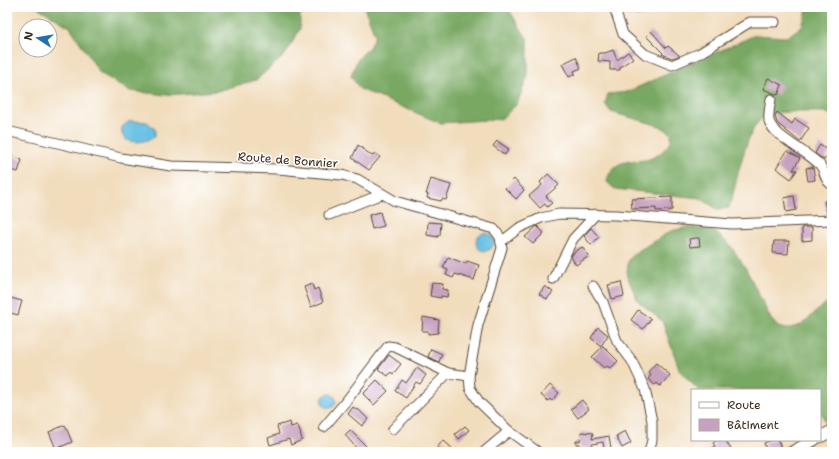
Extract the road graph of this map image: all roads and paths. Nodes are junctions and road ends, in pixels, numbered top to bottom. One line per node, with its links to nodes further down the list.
1 (614, 7): 2 (street)
2 (775, 22)
3 (770, 99): 5 (street)
4 (7, 131): 6 (street, Route de Bonnier)
5 (832, 185)
6 (382, 194): 8 (street); 10 (street, Route de Bonnier)
7 (596, 214): 9 (street); 10 (street); 11 (street)
8 (330, 215)
9 (832, 220)
10 (501, 242): 14 (street)
11 (553, 279)
12 (593, 286): 23 (street)
13 (448, 373): 14 (street); 15 (street); 16 (street)
14 (469, 376): 17 (street)
15 (324, 428)
16 (393, 429)
17 (509, 431): 21 (street); 22 (street)
18 (832, 431): 19 (street)
19 (821, 436)
20 (812, 441): 24 (street)
21 (484, 452)
22 (538, 452)
23 (649, 452)
24 (792, 452)

